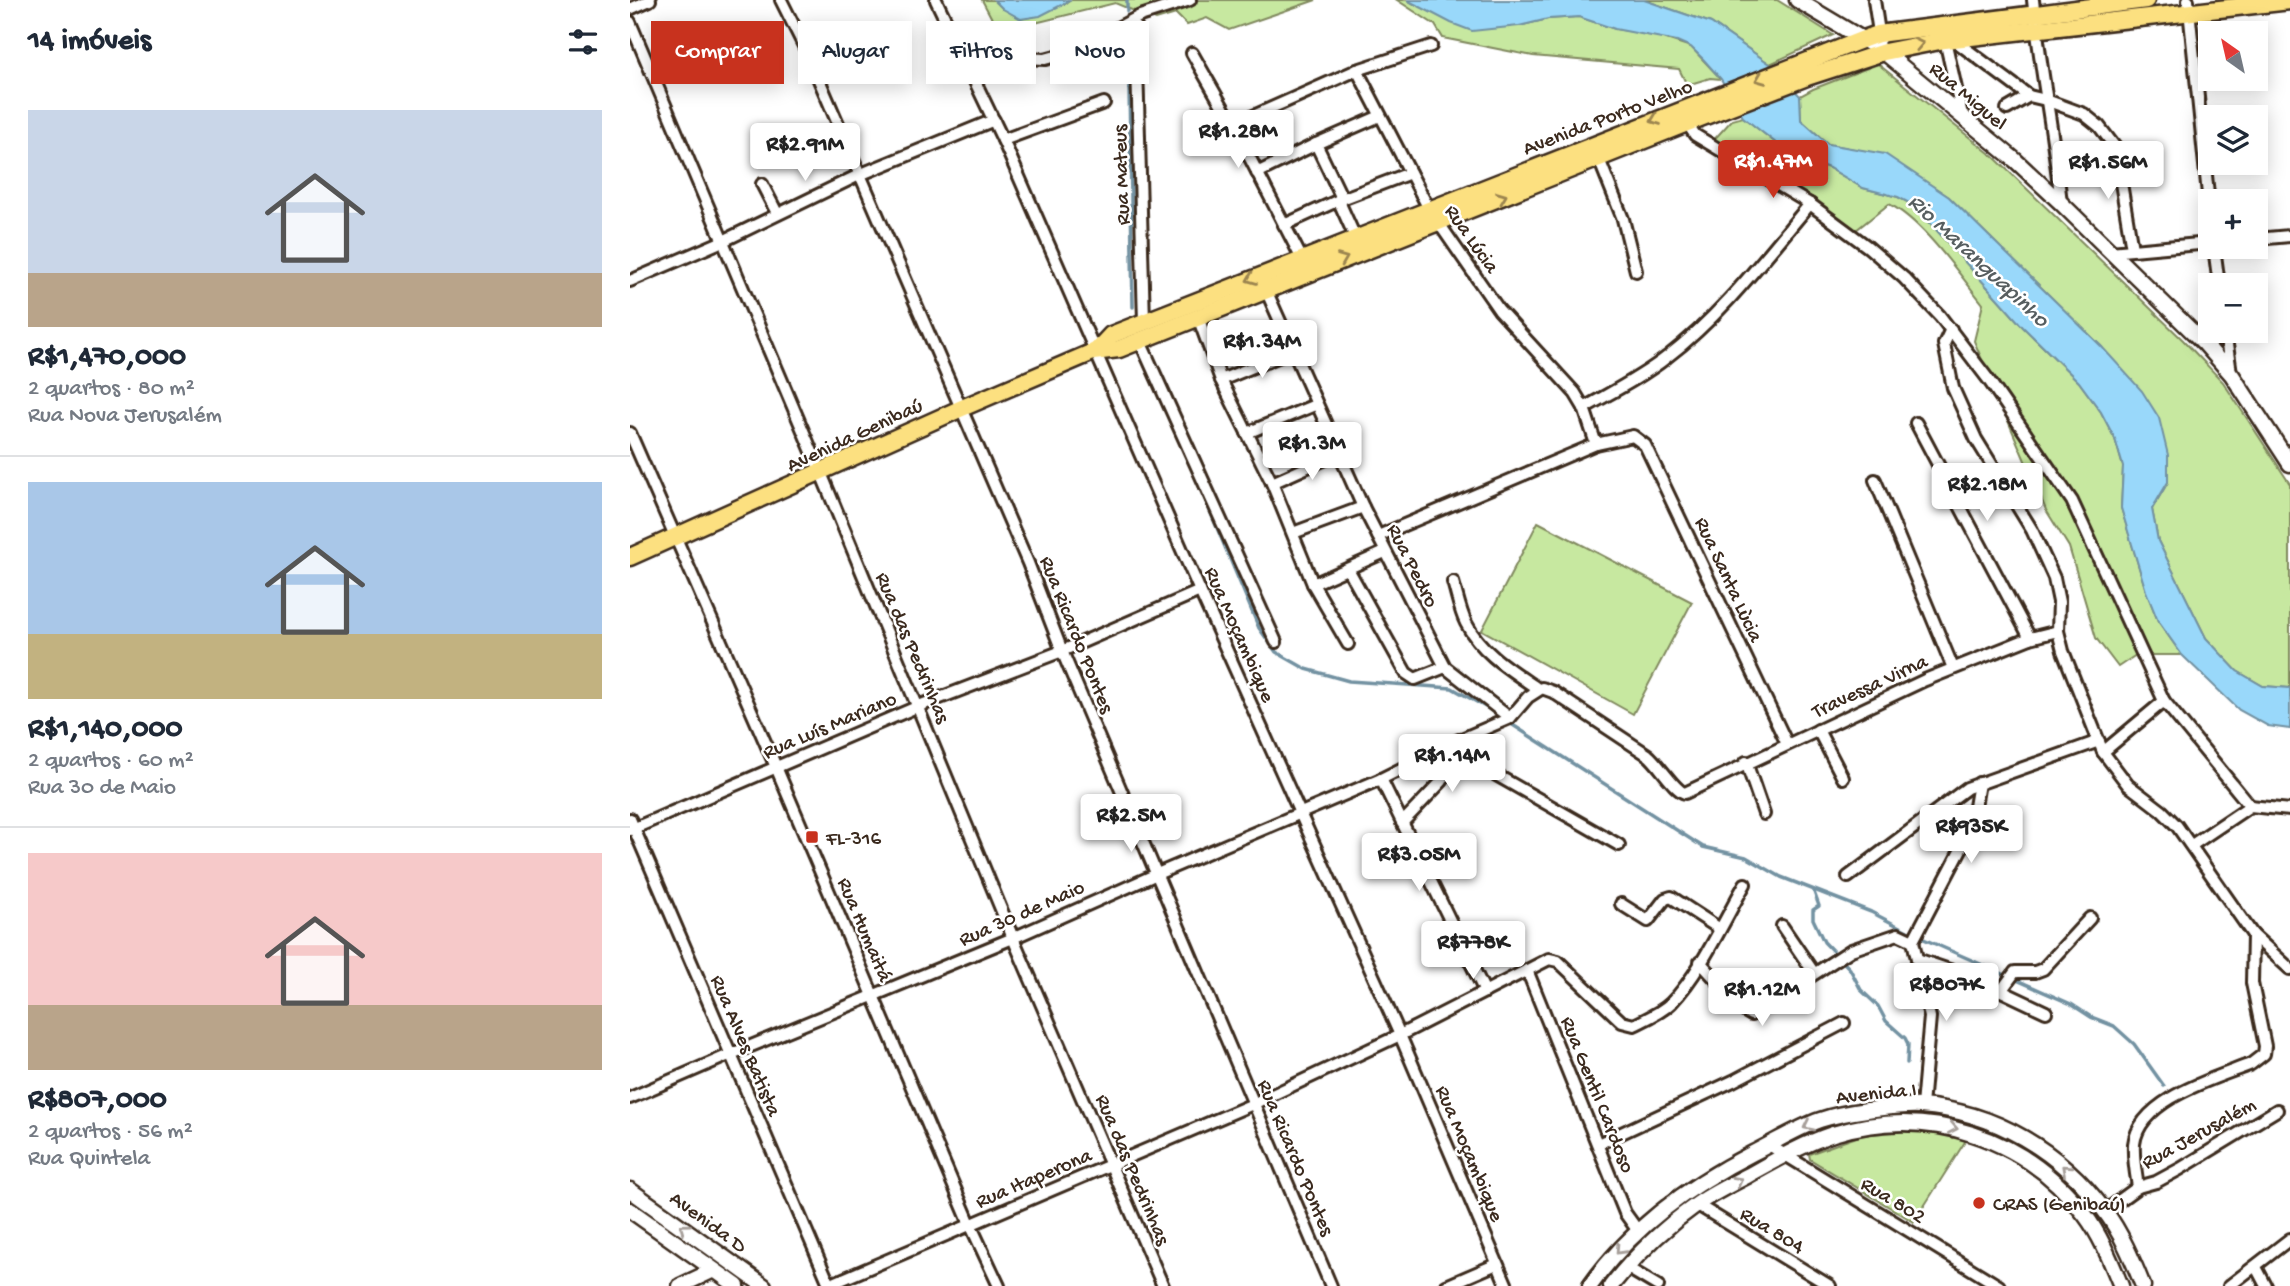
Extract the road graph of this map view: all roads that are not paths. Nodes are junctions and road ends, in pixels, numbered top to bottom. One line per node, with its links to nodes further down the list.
1 (650, 0): 10 (street)
2 (781, 0): 39 (street, Rua Ricardo Pontes)
3 (936, 0): 12 (street, Rua Moçambique)
4 (1190, 0): 19 (street)
5 (1797, 0): 14 (street, Rua Miguel)
6 (1874, 0): 14 (street)
7 (2146, 0): 11 (main road)
8 (2290, 1): 9 (main road)
9 (2188, 6): 11 (main road); 41 (street)
10 (630, 9)
11 (2034, 14): 14 (main road); 15 (main road); 26 (street)
12 (947, 21)
13 (630, 22): 51 (street, Rua das Pedrinhas)
14 (1871, 37): 17 (street, Rua Miguel); 21 (main road)
15 (1950, 40): 17 (main road, one-way to 15); 24 (street); 29 (street)
16 (1431, 46): 20 (street)
17 (1884, 52): 21 (main road); 29 (street, Rua Miguel)
18 (1192, 53): 33 (street)
19 (1036, 59)
20 (1357, 70): 30 (street, Rua Lúcia); 33 (street)
21 (1804, 70): 25 (main road, Avenida Porto Velho)
22 (977, 84): 31 (street, Rua Moçambique)
23 (1138, 84): 60 (street, Rua Mateus)
24 (2029, 96): 26 (street); 28 (street)
25 (1728, 100): 32 (main road, Avenida Porto Velho); 46 (main road, Avenida Porto Velho, one-way to 46)
26 (2046, 100): 43 (street); 53 (street)
27 (1104, 103): 34 (street)
28 (2007, 109)
29 (1962, 115): 43 (street, Rua Miguel)
30 (1380, 116): 35 (street); 38 (street, Rua Lúcia)
31 (994, 120): 34 (street, Rua Moçambique); 39 (street)
32 (1687, 122): 36 (main road, Avenida Porto Velho); 44 (street)
33 (1233, 125): 37 (street)
34 (1003, 139): 64 (street, Rua Moçambique)
35 (1316, 144): 37 (street); 42 (street)
36 (1599, 159): 46 (main road, Avenida Porto Velho, one-way to 36); 56 (street)
37 (1257, 173): 47 (street)
38 (1409, 173): 42 (street); 46 (street, Rua Lúcia)
39 (859, 175): 45 (street); 69 (street, Rua Ricardo Pontes)
40 (762, 184): 45 (street)
41 (2207, 189)
42 (1339, 200): 47 (street); 49 (street)
43 (2061, 203): 54 (street, Rua Miguel)
44 (1810, 204): 61 (street); 70 (street)
45 (777, 213): 51 (street)
46 (1434, 215): 49 (main road, Avenida Genibaú); 55 (main road, Avenida Genibaú, one-way to 46); 70 (street, Rua Lúcia)
47 (1284, 225): 55 (street)
48 (2290, 236): 50 (street)
49 (1355, 237): 55 (main road, Avenida Genibaú)
50 (2268, 238)
51 (723, 241): 57 (street); 77 (street, Rua das Pedrinhas)
52 (2198, 244): 53 (street)
53 (2132, 249): 54 (street)
54 (2110, 252): 66 (street, Rua Miguel)
55 (1305, 266): 58 (main road, Avenida Genibaú); 60 (main road, Avenida Genibaú, one-way to 60)
56 (1636, 271)
57 (630, 281)
58 (1266, 290): 59 (main road, Avenida Genibaú); 65 (street, Rua Pedro)
59 (1198, 317): 62 (main road, Avenida Genibaú); 67 (street)
60 (1144, 322): 64 (main road, Avenida Genibaú)
61 (1951, 329): 90 (street); 98 (street)
62 (1140, 341): 64 (main road, Avenida Genibaú); 92 (street)
63 (2227, 343): 66 (street)
64 (1096, 351): 69 (main road, Avenida Genibaú); 89 (street, Rua Moçambique)
65 (1292, 351): 67 (street); 68 (street, Rua Pedro)
66 (2232, 375): 76 (street, Rua Miguel)
67 (1221, 380): 73 (street)
68 (1315, 405): 73 (street); 75 (street, Rua Pedro)
69 (962, 408): 77 (main road, Avenida Genibaú); 94 (street, Rua Ricardo Pontes)
70 (1584, 408): 74 (street)
71 (1916, 423): 91 (street)
72 (630, 433): 83 (street, Rua Humaitá)
73 (1248, 433): 79 (street)
74 (1596, 444): 82 (street); 102 (street, Rua Santa Lùcia)
75 (1339, 453): 79 (street); 80 (street, Rua Pedro)
76 (2290, 464)
77 (821, 473): 83 (main road, Avenida Genibaú); 99 (street, Rua das Pedrinhas)
78 (1875, 480): 96 (street)
79 (1272, 482): 81 (street)
80 (1363, 508): 81 (street); 82 (street, Rua Pedro)
81 (1293, 533): 88 (street)
82 (1378, 536): 84 (street, Rua Pedro)
83 (675, 538): 85 (main road, Avenida Genibaú); 106 (street, Rua Humaitá)
84 (1385, 552): 86 (street); 95 (street, Rua Pedro)
85 (630, 557)
86 (1348, 569): 88 (street); 95 (street)
87 (1453, 582): 97 (street)
88 (1314, 584): 93 (street)
89 (1200, 591): 94 (street, Rua Luís Mariano); 112 (street, Rua Moçambique)
90 (2058, 631): 91 (street, Travessa Virna); 104 (street)
91 (2030, 638): 96 (street, Travessa Virna)
92 (1276, 642)
93 (1348, 644)
94 (1062, 651): 99 (street, Rua Luís Mariano); 118 (street, Rua Ricardo Pontes)
95 (1445, 667): 100 (street, Rua Pedro)
96 (1954, 668): 101 (street, Travessa Virna)
97 (1538, 689): 100 (street, Rua 30 de Maio); 105 (street, Travessa Virna)
98 (2164, 701): 104 (street); 110 (street)
99 (919, 706): 106 (street, Rua Luís Mariano); 127 (street, Rua das Pedrinhas)
100 (1510, 718): 103 (street, Rua 30 de Maio)
101 (1818, 730): 102 (street, Travessa Virna); 107 (street)
102 (1787, 744): 105 (street, Travessa Virna)
103 (1458, 746): 108 (street, Rua 30 de Maio); 114 (street); 116 (street)
104 (2101, 747): 109 (street); 117 (street)
105 (1746, 762): 113 (street)
106 (776, 767): 115 (street, Rua Luís Mariano); 135 (street, Rua Humaitá)
107 (1843, 778)
108 (1381, 779): 112 (street, Rua 30 de Maio); 114 (street)
109 (1979, 783): 119 (street); 126 (street)
110 (2250, 806): 111 (street); 117 (street)
111 (2290, 810)
112 (1300, 812): 118 (street, Rua 30 de Maio); 138 (street, Rua Moçambique)
113 (1764, 814)
114 (1402, 823): 134 (street)
115 (631, 826): 139 (street, Rua Alves Batista)
116 (1619, 845)
117 (2192, 845): 125 (street)
118 (1157, 874): 127 (street, Rua 30 de Maio); 141 (street, Rua Ricardo Pontes)
119 (1849, 877)
120 (1745, 884): 124 (street)
121 (1621, 904): 124 (street)
122 (2090, 918): 133 (street)
123 (1782, 926): 132 (street)
124 (1720, 929): 129 (street)
125 (2253, 935): 130 (street); 148 (street)
126 (1914, 937): 128 (street); 132 (street)
127 (1013, 938): 135 (street, Rua 30 de Maio); 147 (street, Rua das Pedrinhas)
128 (1917, 959): 133 (street); 142 (street)
129 (1700, 962): 131 (street, Rua Itaperona); 132 (street)
130 (2290, 969)
131 (1527, 970): 134 (street, Rua Itaperona); 144 (street, Rua Gentil Cardoso)
132 (1814, 973)
133 (2001, 991): 136 (street)
134 (1485, 992): 138 (street, Rua Itaperona)
135 (873, 997): 139 (street, Rua 30 de Maio); 153 (street, Rua Humaitá)
136 (2046, 1012)
137 (1844, 1023): 144 (street)
138 (1400, 1035): 141 (street, Rua Itaperona); 156 (street, Rua Moçambique)
139 (729, 1055): 140 (street, Rua 30 de Maio); 164 (street, Rua Alves Batista)
140 (630, 1098)
141 (1253, 1104): 147 (street, Rua Itaperona); 167 (street, Rua Ricardo Pontes)
142 (1922, 1106): 145 (street, Avenida I, one-way to 145); 152 (street, Avenida I, one-way to 142)
143 (2277, 1110): 148 (street, Rua Jerusalém)
144 (1598, 1144): 154 (street, Rua Gentil Cardoso)
145 (1769, 1145): 146 (street, Rua 802); 154 (street, Avenida I)
146 (1785, 1155): 150 (street, Avenida I, one-way to 146); 174 (street, Rua 802); 175 (street, Avenida I, one-way to 175)
147 (1111, 1165): 153 (street, Rua Itaperona); 166 (street, Rua das Pedrinhas)
148 (2138, 1187): 152 (street, Rua Jerusalém)
149 (630, 1190): 157 (street, Avenida D, one-way to 149)
150 (1696, 1204): 158 (street, Avenida I); 173 (street, Rua 804)
151 (630, 1210): 160 (street, Avenida D)
152 (2105, 1211): 176 (street, Avenida I)
153 (970, 1224): 164 (street, Rua Itaperona); 165 (street, Rua Humaitá)
154 (1638, 1231): 170 (street, Avenida I, one-way to 170)
155 (2290, 1240): 159 (street)
156 (1497, 1264): 168 (street); 169 (street, Rua Moçambique)
157 (738, 1267): 161 (street); 163 (street, Avenida D)
158 (1626, 1267): 171 (street, Avenida I); 172 (street)
159 (2256, 1267): 177 (street); 178 (street)
160 (714, 1270): 161 (street, Avenida D); 162 (street)
161 (727, 1284)
162 (680, 1286)
163 (764, 1286)
164 (829, 1286)
165 (999, 1286)
166 (1163, 1286)
167 (1331, 1286)
168 (1446, 1286)
169 (1507, 1286)
170 (1590, 1286)
171 (1611, 1286)
172 (1658, 1286)
173 (1830, 1286)
174 (1999, 1286)
175 (2121, 1286)
176 (2143, 1286)
177 (2229, 1286)
178 (2266, 1286)

